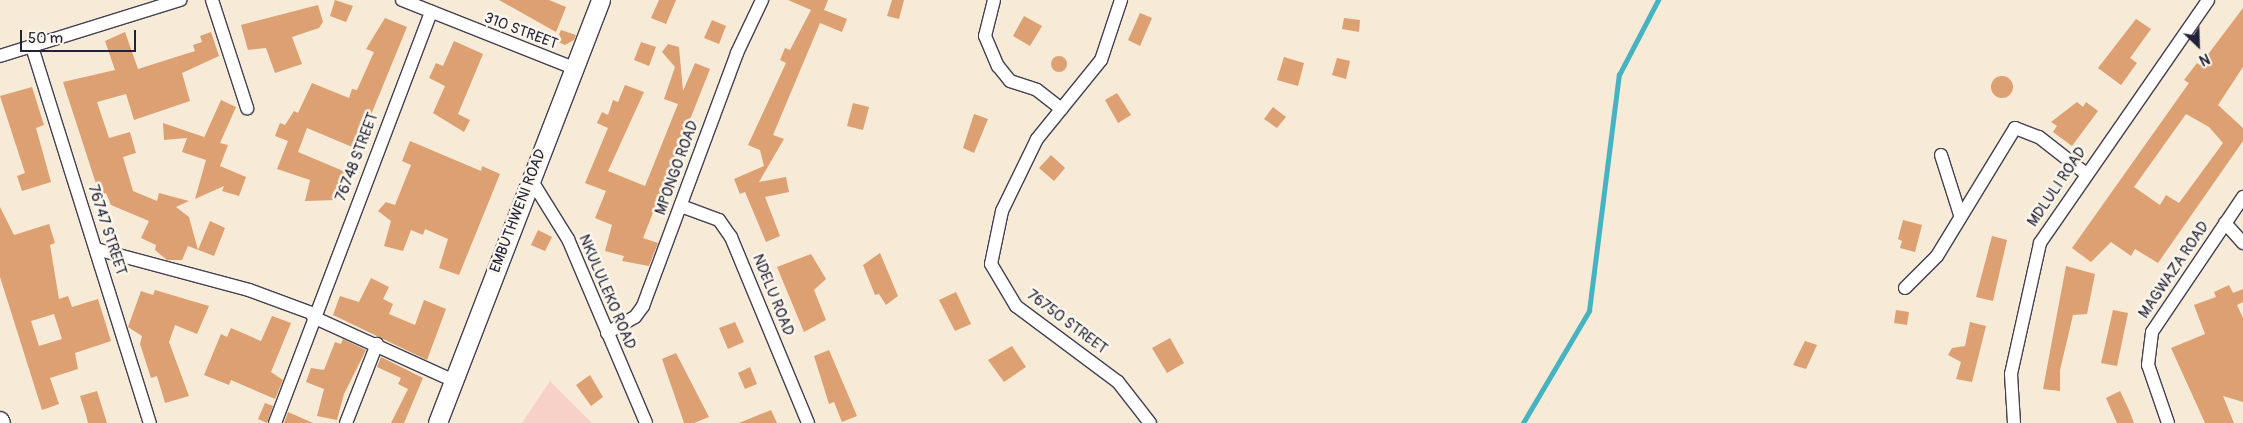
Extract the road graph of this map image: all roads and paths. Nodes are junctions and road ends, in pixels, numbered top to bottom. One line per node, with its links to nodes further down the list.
1 (180, 0): 10 (street)
2 (212, 0): 13 (street)
3 (402, 0): 9 (street, 310 STREET)
4 (601, 0): 12 (street, EMBUTHWENI ROAD)
5 (762, 0): 19 (street, MPONGO ROAD)
6 (994, 0): 14 (street)
7 (1121, 0): 14 (street, 76750 STREET)
8 (2208, 0): 16 (street, MDLULI ROAD)
9 (431, 12): 12 (street, 310 STREET); 25 (street, 76748 STREET)
10 (32, 47): 11 (street); 23 (street, 76747 STREET)
11 (0, 56)
12 (574, 68): 17 (street, EMBUTHWENI ROAD)
13 (247, 108)
14 (1061, 109): 35 (street, 76750 STREET)
15 (1941, 154): 20 (street)
16 (2085, 172): 20 (street); 36 (street, MDLULI ROAD)
17 (530, 178): 26 (street, NKULULEKO ROAD); 28 (street, EMBUTHWENI ROAD)
18 (2243, 197): 21 (street, MAGWAZA ROAD)
19 (681, 206): 26 (street, MPONGO ROAD); 34 (street, NDELU ROAD)
20 (1960, 215): 24 (street)
21 (2225, 222): 22 (street); 37 (street, MAGWAZA ROAD)
22 (2243, 243)
23 (96, 249): 25 (street); 29 (street, 76747 STREET)
24 (1905, 288)
25 (313, 316): 27 (street); 30 (street, 76748 STREET)
26 (607, 333): 33 (street, NKULULEKO ROAD)
27 (377, 344): 28 (street); 31 (street)
28 (454, 381): 32 (street, EMBUTHWENI ROAD)
29 (150, 423)
30 (275, 423)
31 (346, 423)
32 (438, 423)
33 (646, 423)
34 (808, 423)
35 (1150, 423)
36 (2014, 423)
37 (2168, 423)

